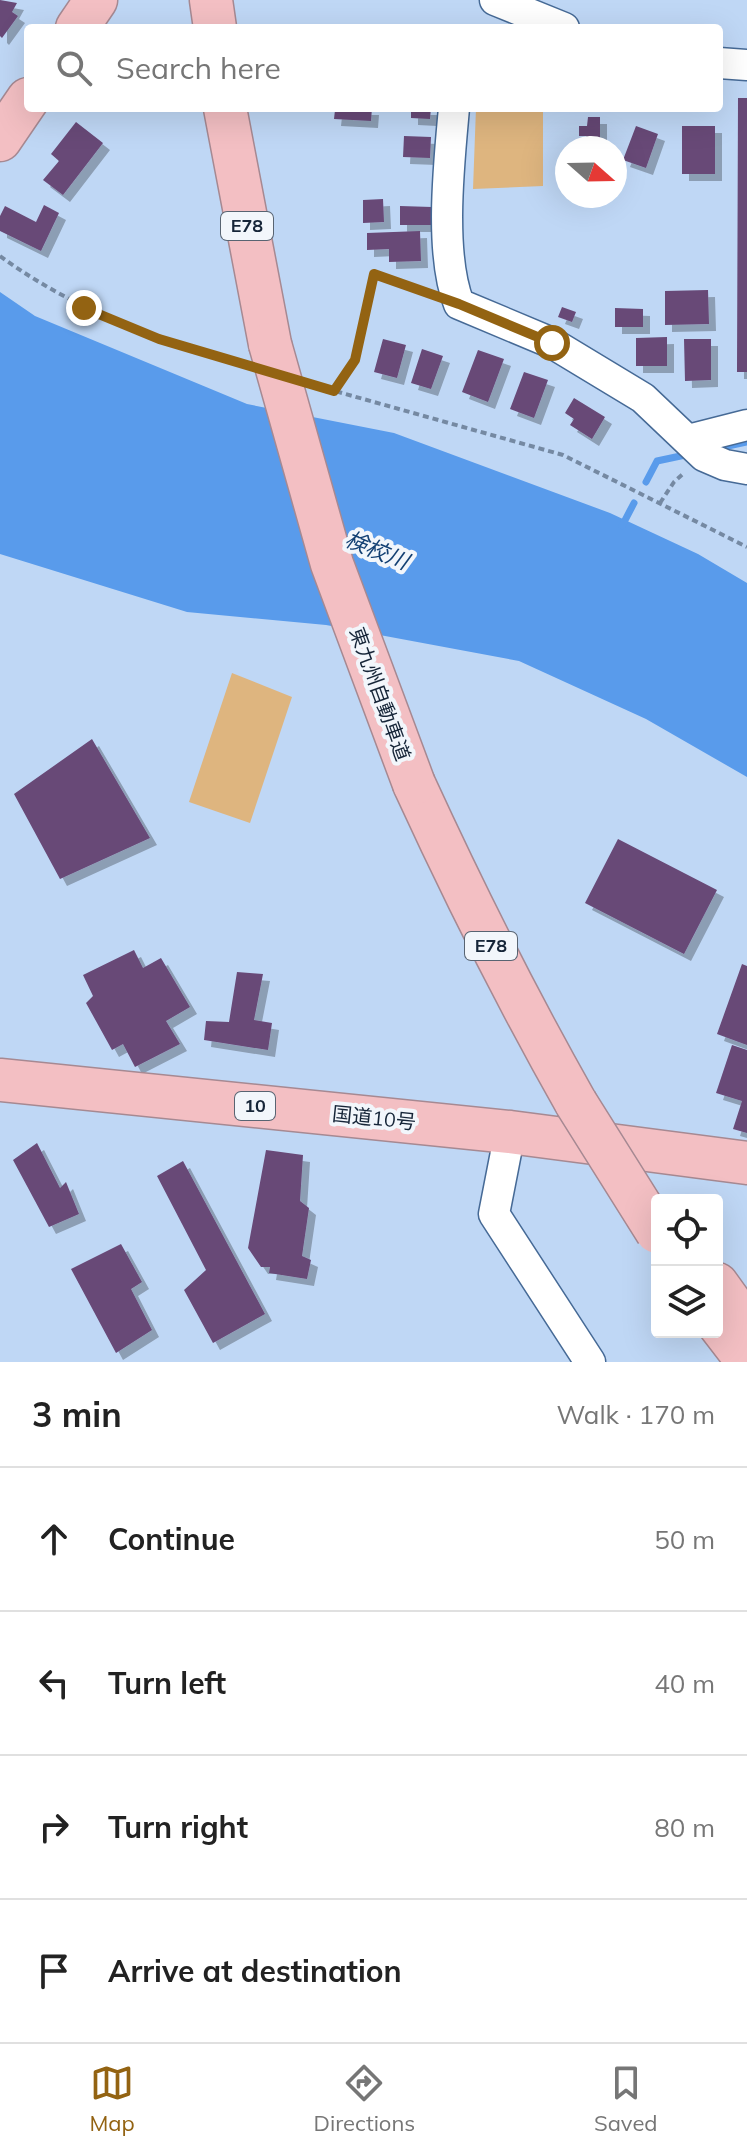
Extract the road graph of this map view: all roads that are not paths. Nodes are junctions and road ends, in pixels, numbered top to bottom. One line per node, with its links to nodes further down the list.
1 (211, 0): 4 (highway)
2 (230, 0): 5 (highway)
3 (495, 0): 6 (street)
4 (214, 24)
5 (233, 24)
6 (547, 24)
7 (723, 63): 8 (street)
8 (747, 65)
9 (24, 105): 13 (highway)
10 (226, 112): 14 (highway, 東九州自動車道 / E78)
11 (244, 112): 14 (highway, 東九州自動車道 / E78)
12 (454, 112): 16 (street)
13 (0, 140)
14 (269, 349): 19 (highway, 東九州自動車道 / E78)
15 (747, 425): 16 (street)
16 (695, 447): 17 (street)
17 (747, 469)
18 (0, 1080): 20 (highway, 国道10号 / 10)
19 (587, 1098): 22 (highway, 東九州自動車道 / E78); 23 (highway, 東九州自動車道 / E78, bridge)
20 (510, 1132): 21 (highway, 国道10号 / 10); 28 (street)
21 (747, 1163)
22 (658, 1194)
23 (651, 1221)
24 (723, 1292): 25 (highway)
25 (747, 1326)
26 (723, 1330): 27 (highway)
27 (747, 1361)
28 (590, 1362)

